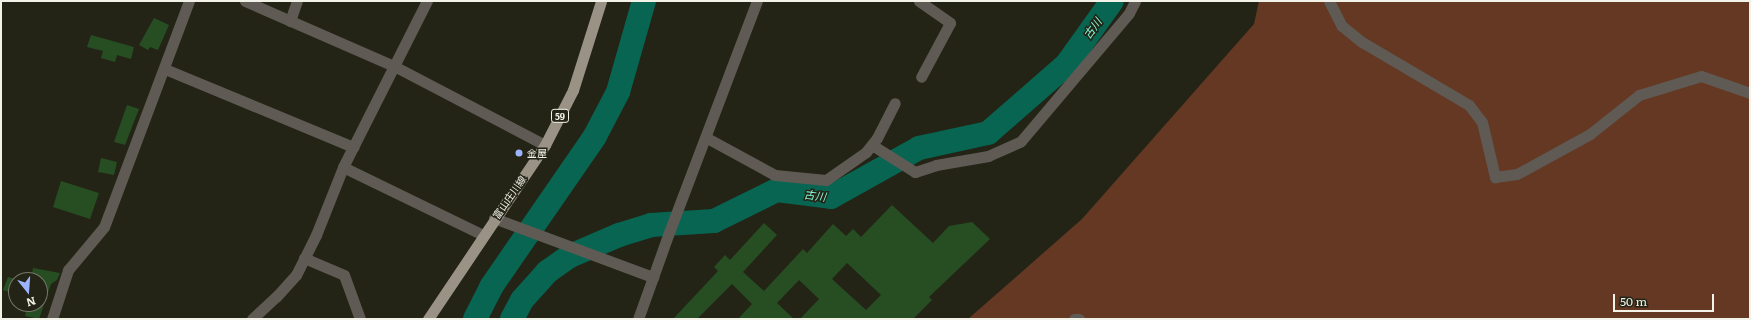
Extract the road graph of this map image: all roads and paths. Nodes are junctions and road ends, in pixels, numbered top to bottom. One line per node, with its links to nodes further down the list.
1 (189, 1): 12 (street)
2 (245, 1): 10 (street)
3 (296, 1): 10 (street)
4 (427, 1): 11 (street)
5 (601, 1): 17 (main road, 富山庄川線 / 59)
6 (758, 1): 16 (street)
7 (919, 1): 13 (street)
8 (1135, 1): 18 (street)
9 (1329, 1): 14 (street)
10 (290, 21): 11 (street)
11 (394, 66): 17 (street); 19 (street)
12 (165, 69): 19 (street); 25 (street)
13 (921, 77)
14 (1750, 93)
15 (895, 103): 18 (street)
16 (707, 138): 18 (street); 24 (street)
17 (545, 145): 21 (main road, 富山庄川線 / 59)
18 (872, 145)
19 (353, 147): 20 (street)
20 (343, 167): 22 (street); 23 (street)
21 (494, 218): 22 (main road, 富山庄川線 / 59); 24 (street)
22 (483, 235): 28 (main road, 富山庄川線 / 59)
23 (304, 258): 26 (street); 27 (street)
24 (653, 277): 29 (street)
25 (52, 319)
26 (252, 319)
27 (360, 319)
28 (428, 319)
29 (638, 319)
30 (1074, 319): 31 (street)
31 (1079, 319)

